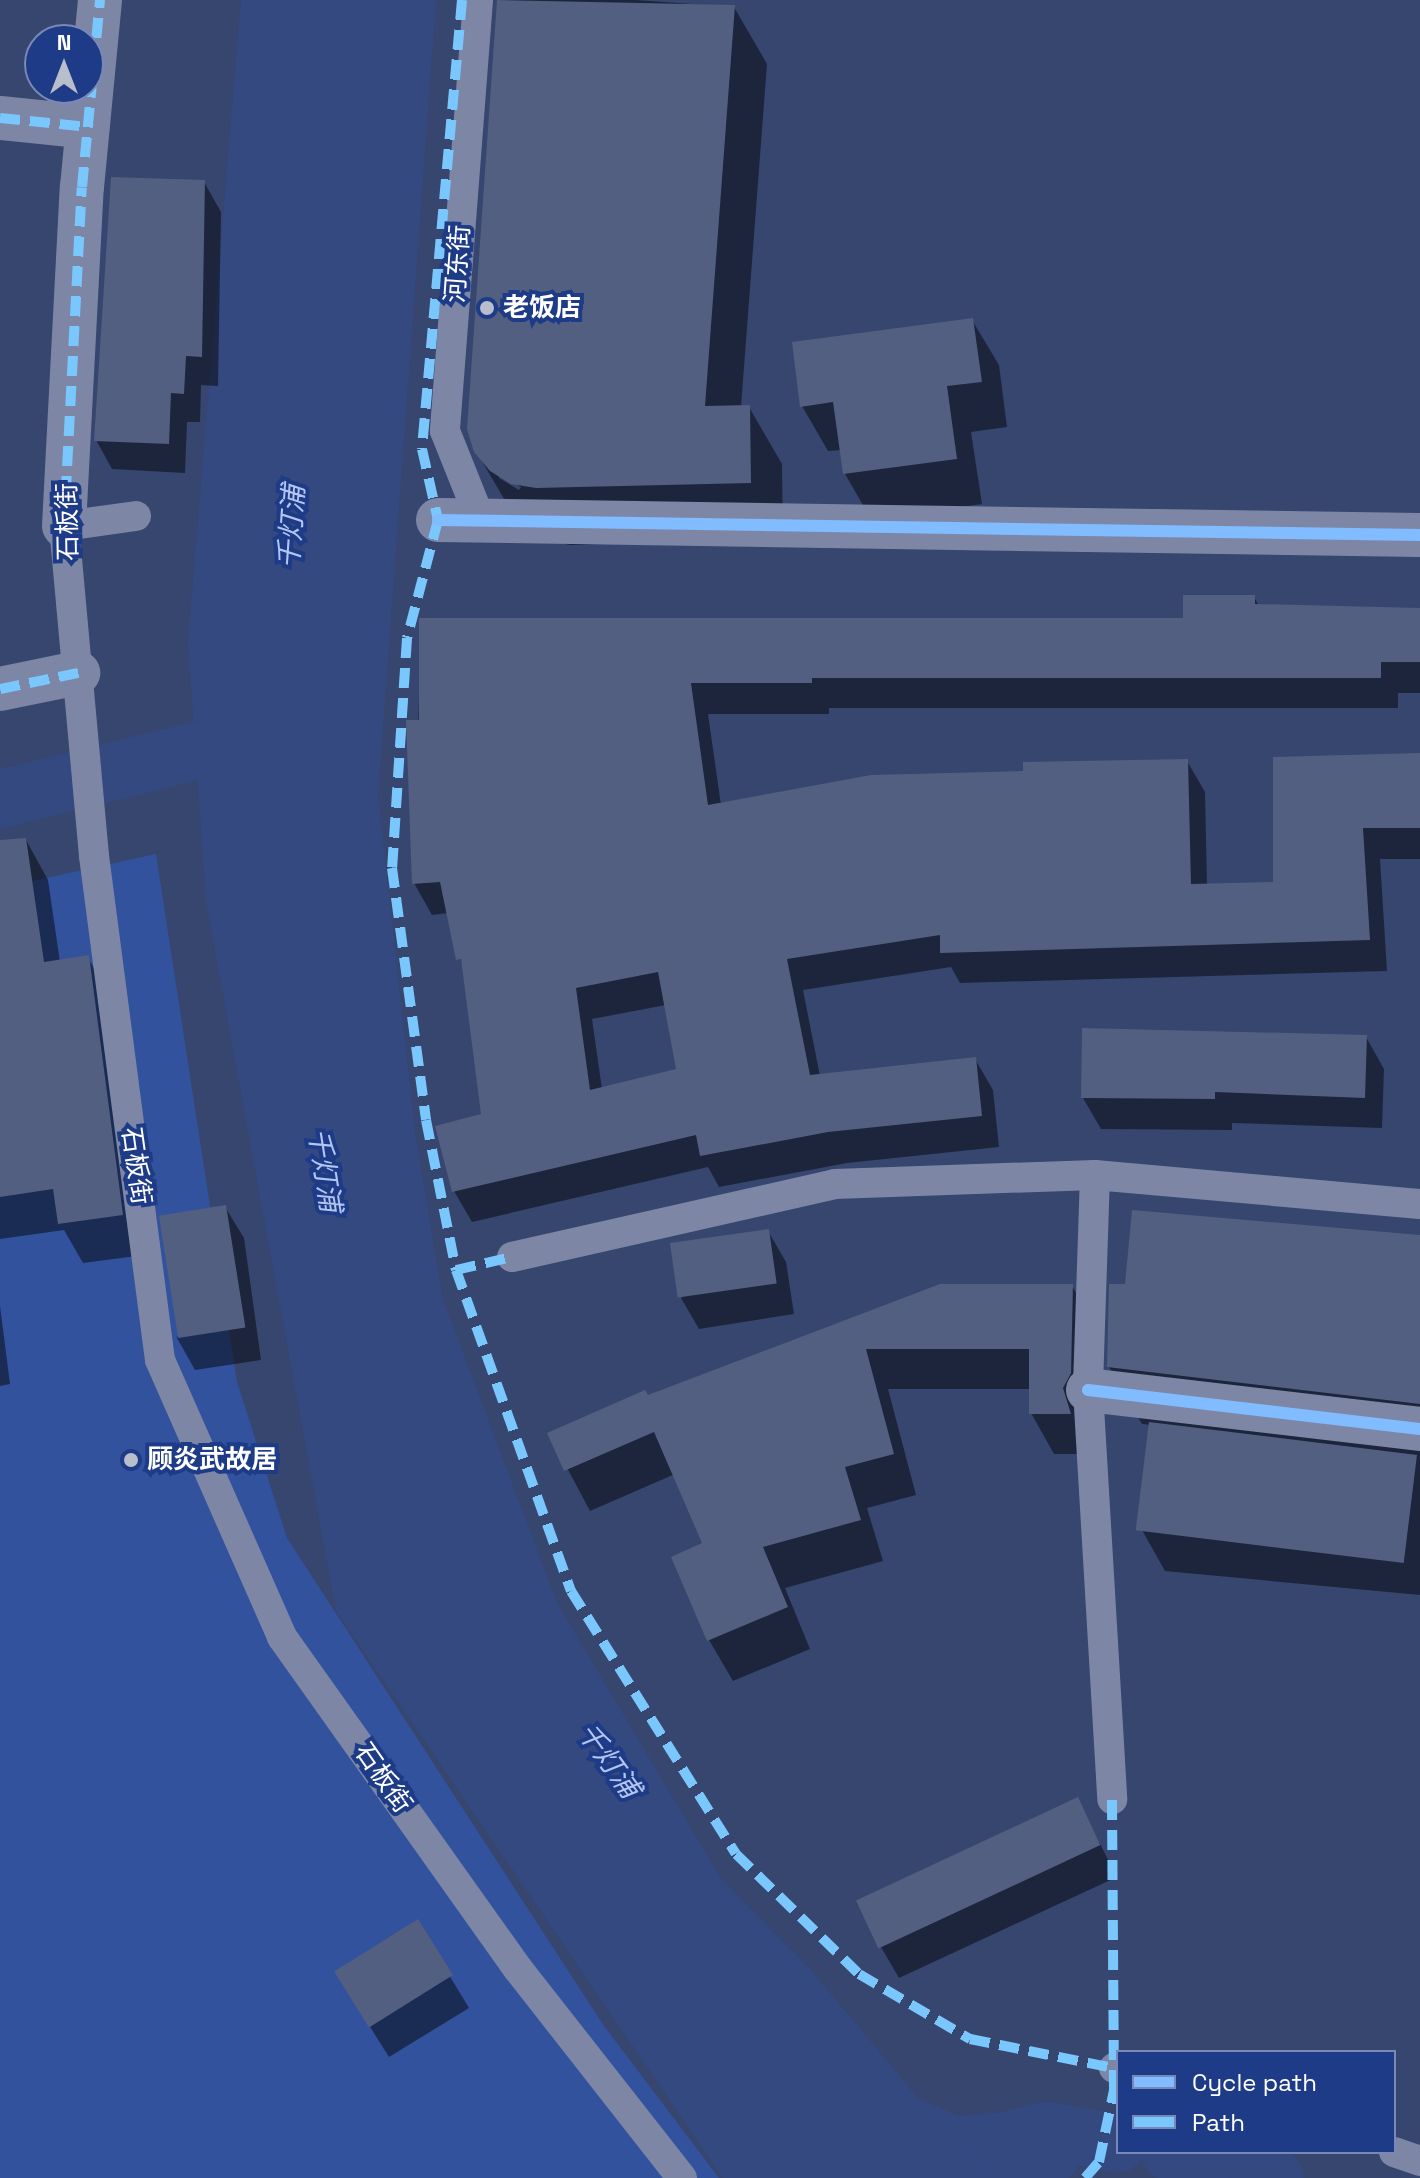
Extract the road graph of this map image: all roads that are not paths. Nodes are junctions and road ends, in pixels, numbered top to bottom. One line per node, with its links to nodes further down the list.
1 (100, 0): 4 (street, 石板街)
2 (478, 0): 7 (lane, 河东街)
3 (0, 118): 4 (street)
4 (88, 127): 8 (street, 石板街)
5 (136, 516): 8 (lane)
6 (438, 520): 7 (street)
7 (481, 521): 9 (street)
8 (64, 526): 11 (lane, 石板街)
9 (1420, 535)
10 (0, 689): 11 (street)
11 (80, 694): 20 (lane, 石板街)
12 (1095, 1175): 13 (lane); 14 (lane); 15 (lane)
13 (1420, 1204)
14 (512, 1257)
15 (1088, 1390): 16 (street); 17 (lane)
16 (1420, 1429)
17 (1112, 1799)
18 (1396, 2153): 19 (lane)
19 (1420, 2161)
20 (682, 2178)

